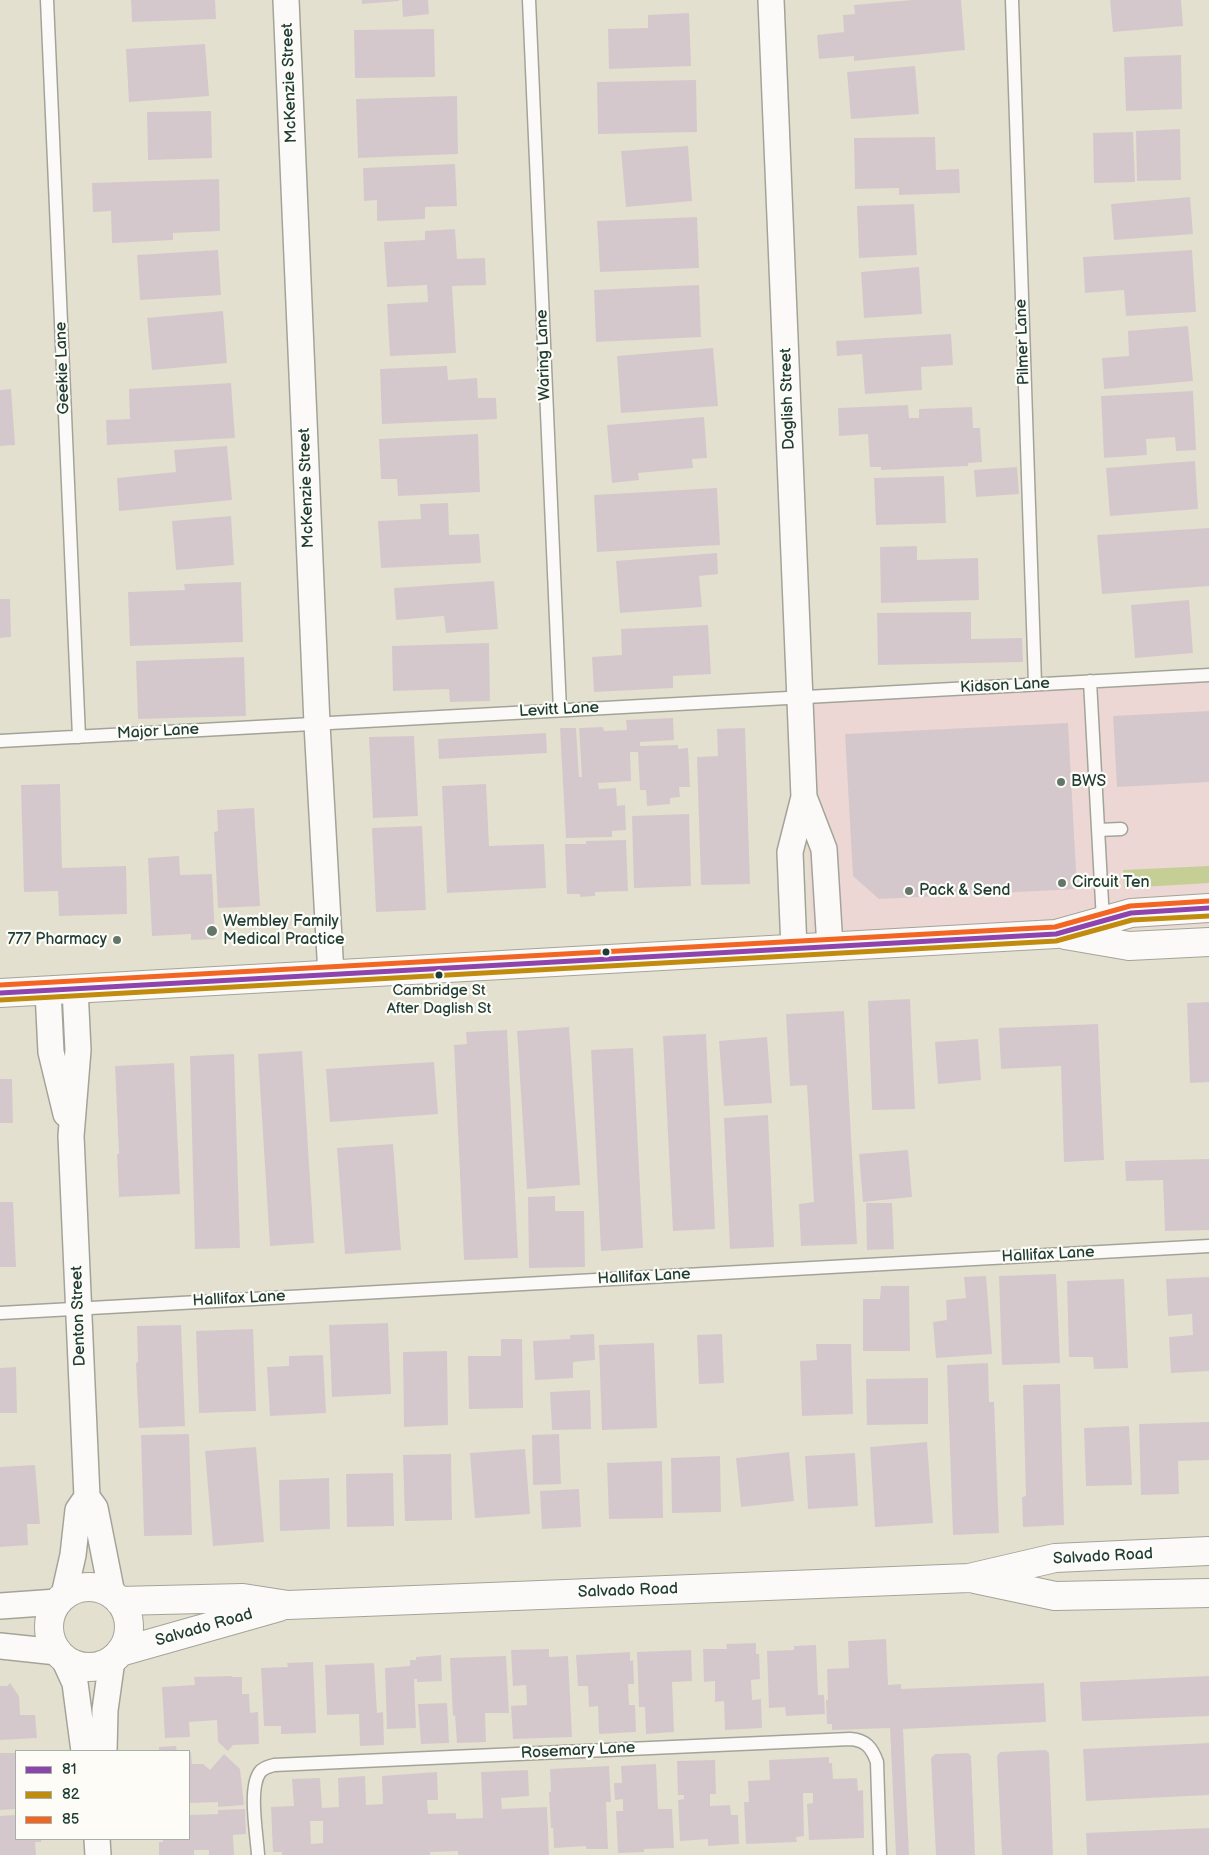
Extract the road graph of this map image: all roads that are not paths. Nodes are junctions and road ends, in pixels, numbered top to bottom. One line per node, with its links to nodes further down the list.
1 (47, 0): 12 (lane, Geekie Lane)
2 (286, 0): 11 (street, McKenzie Street)
3 (529, 0): 10 (lane, Waring Lane)
4 (771, 0): 9 (street, Daglish Street)
5 (1012, 0): 8 (lane, Pilmer Lane)
6 (1209, 675): 7 (lane, Kidson Lane)
7 (1090, 681): 8 (lane, Kidson Lane); 16 (lane)
8 (1035, 684): 9 (lane, Kidson Lane)
9 (801, 697): 10 (lane, Levitt Lane); 14 (street, Daglish Street)
10 (560, 710): 11 (lane, Levitt Lane)
11 (317, 724): 12 (lane, Major Lane); 23 (street, McKenzie Street)
12 (79, 736): 13 (lane, Major Lane)
13 (0, 741)
14 (804, 797): 21 (street, Daglish Street); 22 (street, Daglish Street)
15 (1121, 829): 16 (lane)
16 (1098, 830): 18 (lane)
17 (1209, 908): 18 (main road)
18 (1103, 921): 19 (main road)
19 (1056, 934): 20 (main road); 21 (main road)
20 (1209, 942)
21 (830, 947): 22 (main road)
22 (794, 949): 23 (main road)
23 (331, 975): 24 (main road)
24 (75, 989): 25 (main road); 27 (street, Denton Street)
25 (48, 991): 26 (main road); 27 (street, Denton Street)
26 (0, 993)
27 (71, 1136): 29 (street, Denton Street)
28 (1209, 1246): 29 (lane, Hallifax Lane)
29 (78, 1308): 30 (lane, Hallifax Lane); 31 (street, Denton Street)
30 (0, 1313)
31 (86, 1497): 35 (street, Denton Street); 36 (street, Denton Street)
32 (1209, 1551): 33 (main road, Salvado Road)
33 (969, 1578): 34 (main road, Salvado Road); 37 (main road, Salvado Road)
34 (1209, 1592)
35 (116, 1598): 36 (main road); 37 (main road, Salvado Road); 41 (main road)
36 (61, 1599): 38 (street); 40 (main road)
37 (288, 1605): 41 (main road, Salvado Road)
38 (0, 1606)
39 (0, 1646): 40 (street)
40 (61, 1655): 41 (main road); 42 (street)
41 (116, 1656): 43 (street)
42 (84, 1750)
43 (104, 1750)
44 (97, 1840): 45 (street)
45 (98, 1855)
46 (258, 1855): 47 (lane, Rosemary Lane)
47 (880, 1855)

